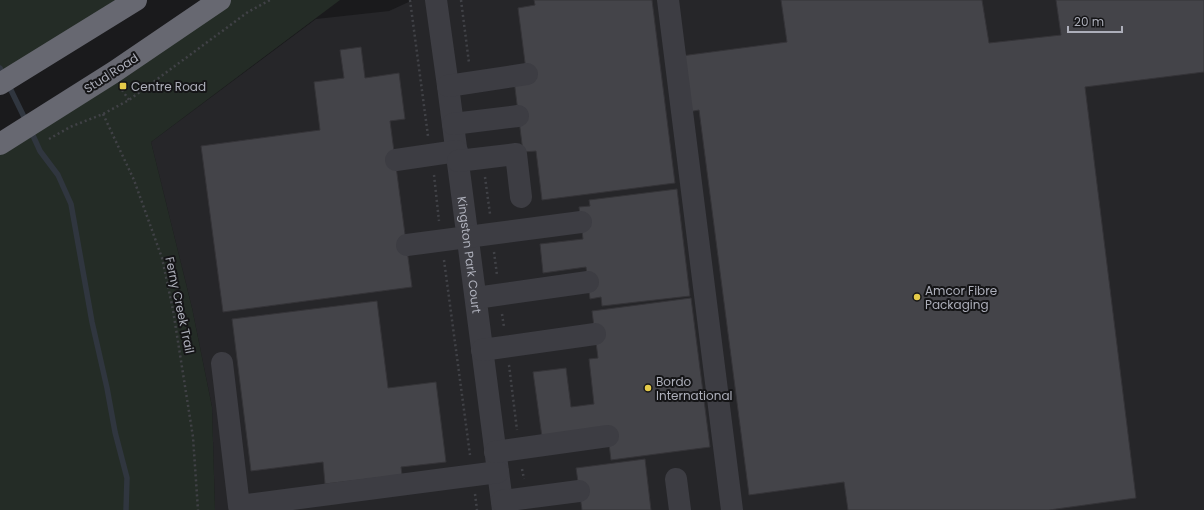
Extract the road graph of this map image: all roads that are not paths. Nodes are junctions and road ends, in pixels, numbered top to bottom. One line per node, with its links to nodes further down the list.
1 (136, 0): 6 (highway)
2 (220, 0): 10 (highway, Stud Road)
3 (436, 0): 7 (street, Kingston Park Court)
4 (668, 0): 28 (street)
5 (527, 74): 7 (street)
6 (0, 84)
7 (448, 86): 9 (street, Kingston Park Court)
8 (518, 116): 9 (street)
9 (453, 124): 11 (street, Kingston Park Court)
10 (6, 140)
11 (458, 156): 12 (street); 13 (street); 15 (street, Kingston Park Court)
12 (396, 160)
13 (521, 197)
14 (581, 222): 15 (street)
15 (468, 236): 16 (street); 18 (street, Kingston Park Court)
16 (407, 246)
17 (588, 282): 18 (street)
18 (476, 298): 20 (street, Kingston Park Court)
19 (595, 334): 20 (street)
20 (482, 350): 23 (street, Kingston Park Court)
21 (222, 363): 23 (street)
22 (608, 436): 23 (street)
23 (497, 462): 26 (street, Kingston Park Court)
24 (676, 479): 27 (street)
25 (579, 491): 26 (street)
26 (502, 506)
27 (680, 510)
28 (732, 510)

